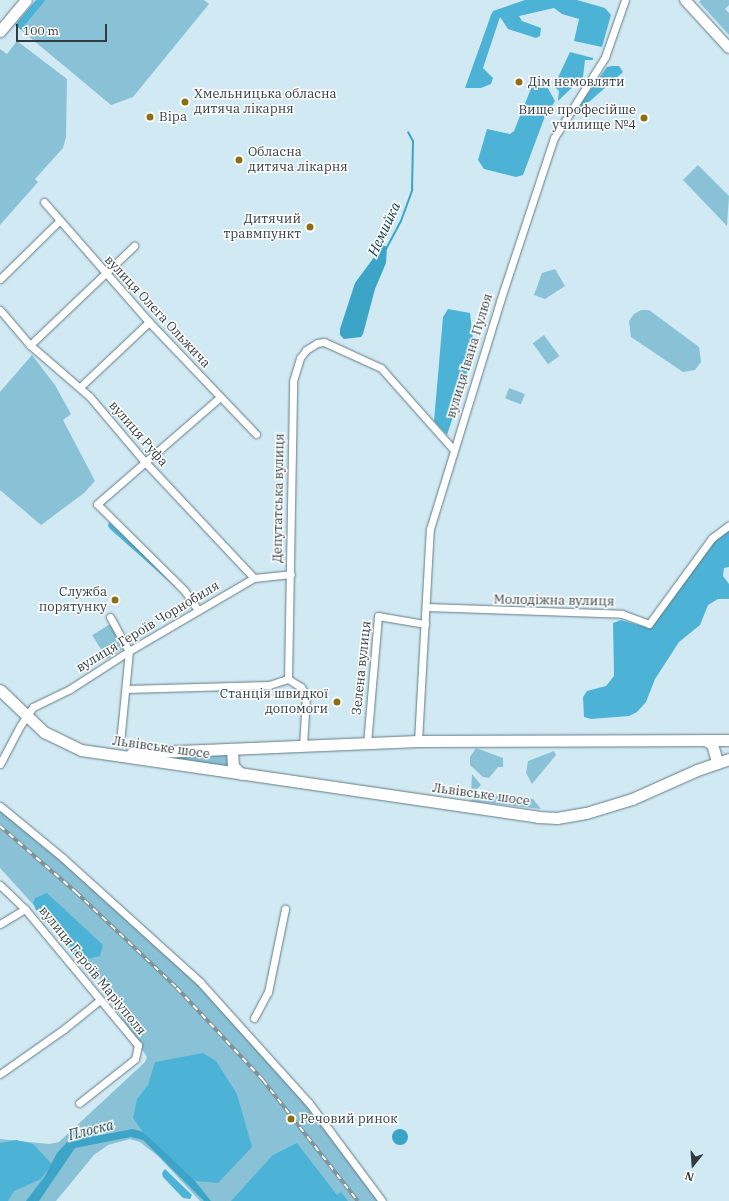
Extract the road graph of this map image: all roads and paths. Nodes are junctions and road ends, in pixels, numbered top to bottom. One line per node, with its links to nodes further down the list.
1 (26, 0): 4 (main road)
2 (625, 0): 17 (street, вулиця Івана Пулюя)
3 (686, 0): 5 (street)
4 (0, 31)
5 (729, 48)
6 (44, 202): 7 (street, вулиця Олега Ольжича)
7 (60, 220): 9 (street, вулиця Олега Ольжича); 10 (street)
8 (134, 246): 9 (street)
9 (105, 274): 12 (street, вулиця Олега Ольжича); 13 (street)
10 (0, 279)
11 (0, 310): 13 (street, вулиця Руфа)
12 (149, 322): 14 (street); 15 (street, вулиця Олега Ольжича)
13 (30, 345): 14 (street, вулиця Руфа)
14 (80, 386): 18 (street, вулиця Руфа)
15 (220, 397): 16 (street, вулиця Олега Ольжича); 18 (street)
16 (256, 434)
17 (453, 449): 20 (street, Депутатська вулиця); 22 (street, вулиця Івана Пулюя)
18 (145, 462): 21 (street, вулиця Руфа); 23 (street)
19 (729, 525): 22 (street, Молодіжна вулиця)
20 (290, 574): 21 (street, вулиця Героїв Чорнобиля); 27 (street, Депутатська вулиця)
21 (254, 578): 23 (street, вулиця Героїв Чорнобиля)
22 (426, 607): 25 (street, вулиця Івана Пулюя)
23 (198, 610): 26 (street, вулиця Героїв Чорнобиля)
24 (110, 617): 26 (street)
25 (425, 624): 31 (street, вулиця Івана Пулюя); 35 (street, Зелена вулиця)
26 (129, 651): 28 (street); 30 (street, вулиця Героїв Чорнобиля)
27 (288, 679): 28 (street); 36 (street)
28 (126, 689): 34 (street)
29 (0, 690): 30 (main road)
30 (26, 717): 38 (main road); 41 (street, вулиця Героїв Чорнобиля)
31 (418, 740): 32 (main road, Львівське шосе); 35 (main road, Львівське шосе)
32 (705, 740): 33 (main road, Львівське шосе); 40 (main road)
33 (729, 740)
34 (120, 742)
35 (367, 744): 36 (main road, Львівське шосе)
36 (303, 746): 37 (main road, Львівське шосе)
37 (232, 749): 38 (main road, Львівське шосе); 42 (main road)
38 (104, 755): 42 (main road, Львівське шосе)
39 (729, 759): 40 (main road, Львівське шосе)
40 (717, 762): 42 (main road, Львівське шосе)
41 (0, 764)
42 (242, 774)
43 (0, 806): 52 (street)
44 (0, 885): 45 (street, вулиця Героїв Маріуполя)
45 (25, 909): 47 (street); 48 (street, вулиця Героїв Маріуполя)
46 (285, 909): 49 (street)
47 (0, 924)
48 (100, 1000): 50 (street); 51 (street, вулиця Героїв Маріуполя)
49 (254, 1018)
50 (0, 1074)
51 (79, 1104)
52 (382, 1201)

